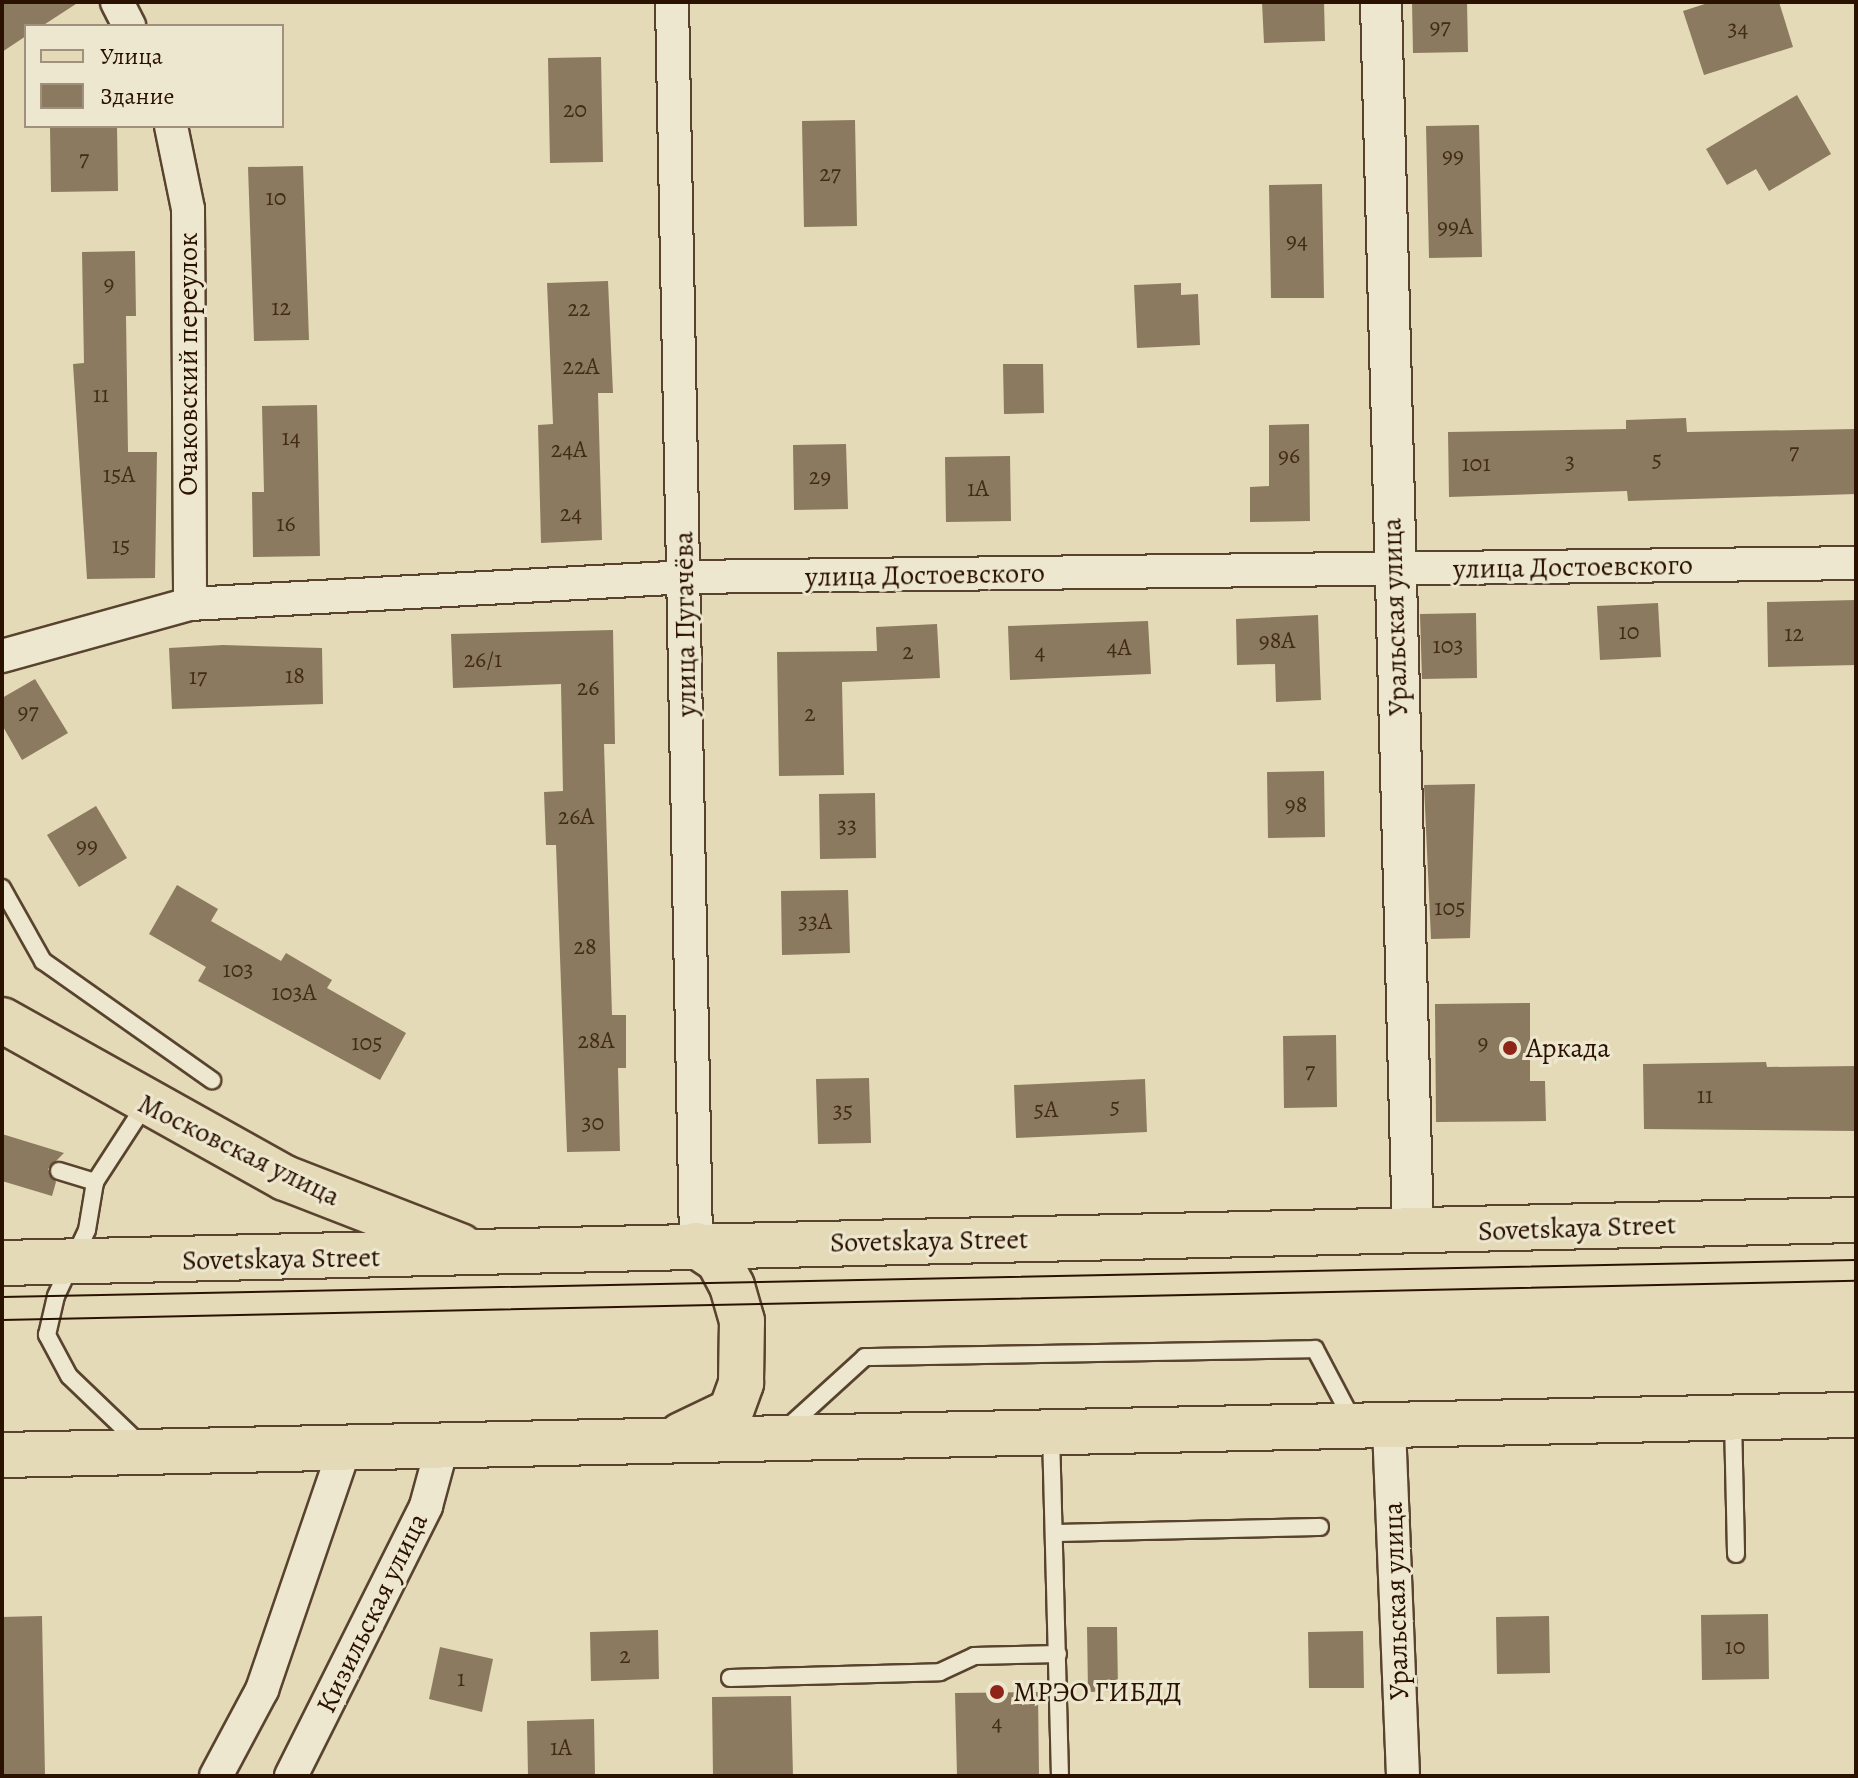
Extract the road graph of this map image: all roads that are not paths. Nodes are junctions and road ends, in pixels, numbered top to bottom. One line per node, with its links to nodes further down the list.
1 (117, 2): 4 (street)
2 (672, 2): 8 (street, улица Пугачёва)
3 (1381, 2): 7 (street, Уральская улица)
4 (128, 24)
5 (171, 128): 9 (street, Очаковский переулок)
6 (1856, 563): 7 (street, улица Достоевского)
7 (1393, 570): 8 (street, улица Достоевского); 18 (street, Уральская улица)
8 (684, 577): 9 (street, улица Достоевского); 19 (street, улица Пугачёва)
9 (190, 604): 10 (street, улица Достоевского)
10 (2, 656)
11 (2, 888): 13 (lane)
12 (2, 1020): 14 (main road, Московская улица)
13 (212, 1080)
14 (145, 1105): 16 (lane); 20 (main road, Московская улица)
15 (59, 1171): 16 (lane)
16 (95, 1182): 21 (lane)
17 (1856, 1220): 18 (main road, Sovetskaya Street)
18 (1413, 1232): 19 (main road, Sovetskaya Street)
19 (696, 1245): 20 (main road, Sovetskaya Street); 28 (main road)
20 (488, 1256): 21 (main road, Sovetskaya Street)
21 (74, 1262): 22 (main road, Sovetskaya Street); 31 (lane)
22 (2, 1263)
23 (1856, 1415): 24 (main road)
24 (1733, 1418): 25 (main road); 35 (lane)
25 (1372, 1426): 26 (main road); 27 (lane); 41 (street, Уральская улица)
26 (1051, 1431): 27 (main road); 34 (lane)
27 (778, 1436): 28 (main road)
28 (675, 1437): 29 (main road)
29 (442, 1447): 30 (main road); 39 (street, Кизильская улица)
30 (345, 1448): 31 (main road); 38 (street)
31 (147, 1451): 32 (main road)
32 (2, 1455)
33 (1320, 1527): 34 (lane)
34 (1054, 1533): 36 (lane)
35 (1736, 1554)
36 (1058, 1654): 37 (lane); 40 (lane)
37 (730, 1678)
38 (216, 1776)
39 (291, 1776)
40 (1060, 1776)
41 (1403, 1776)

